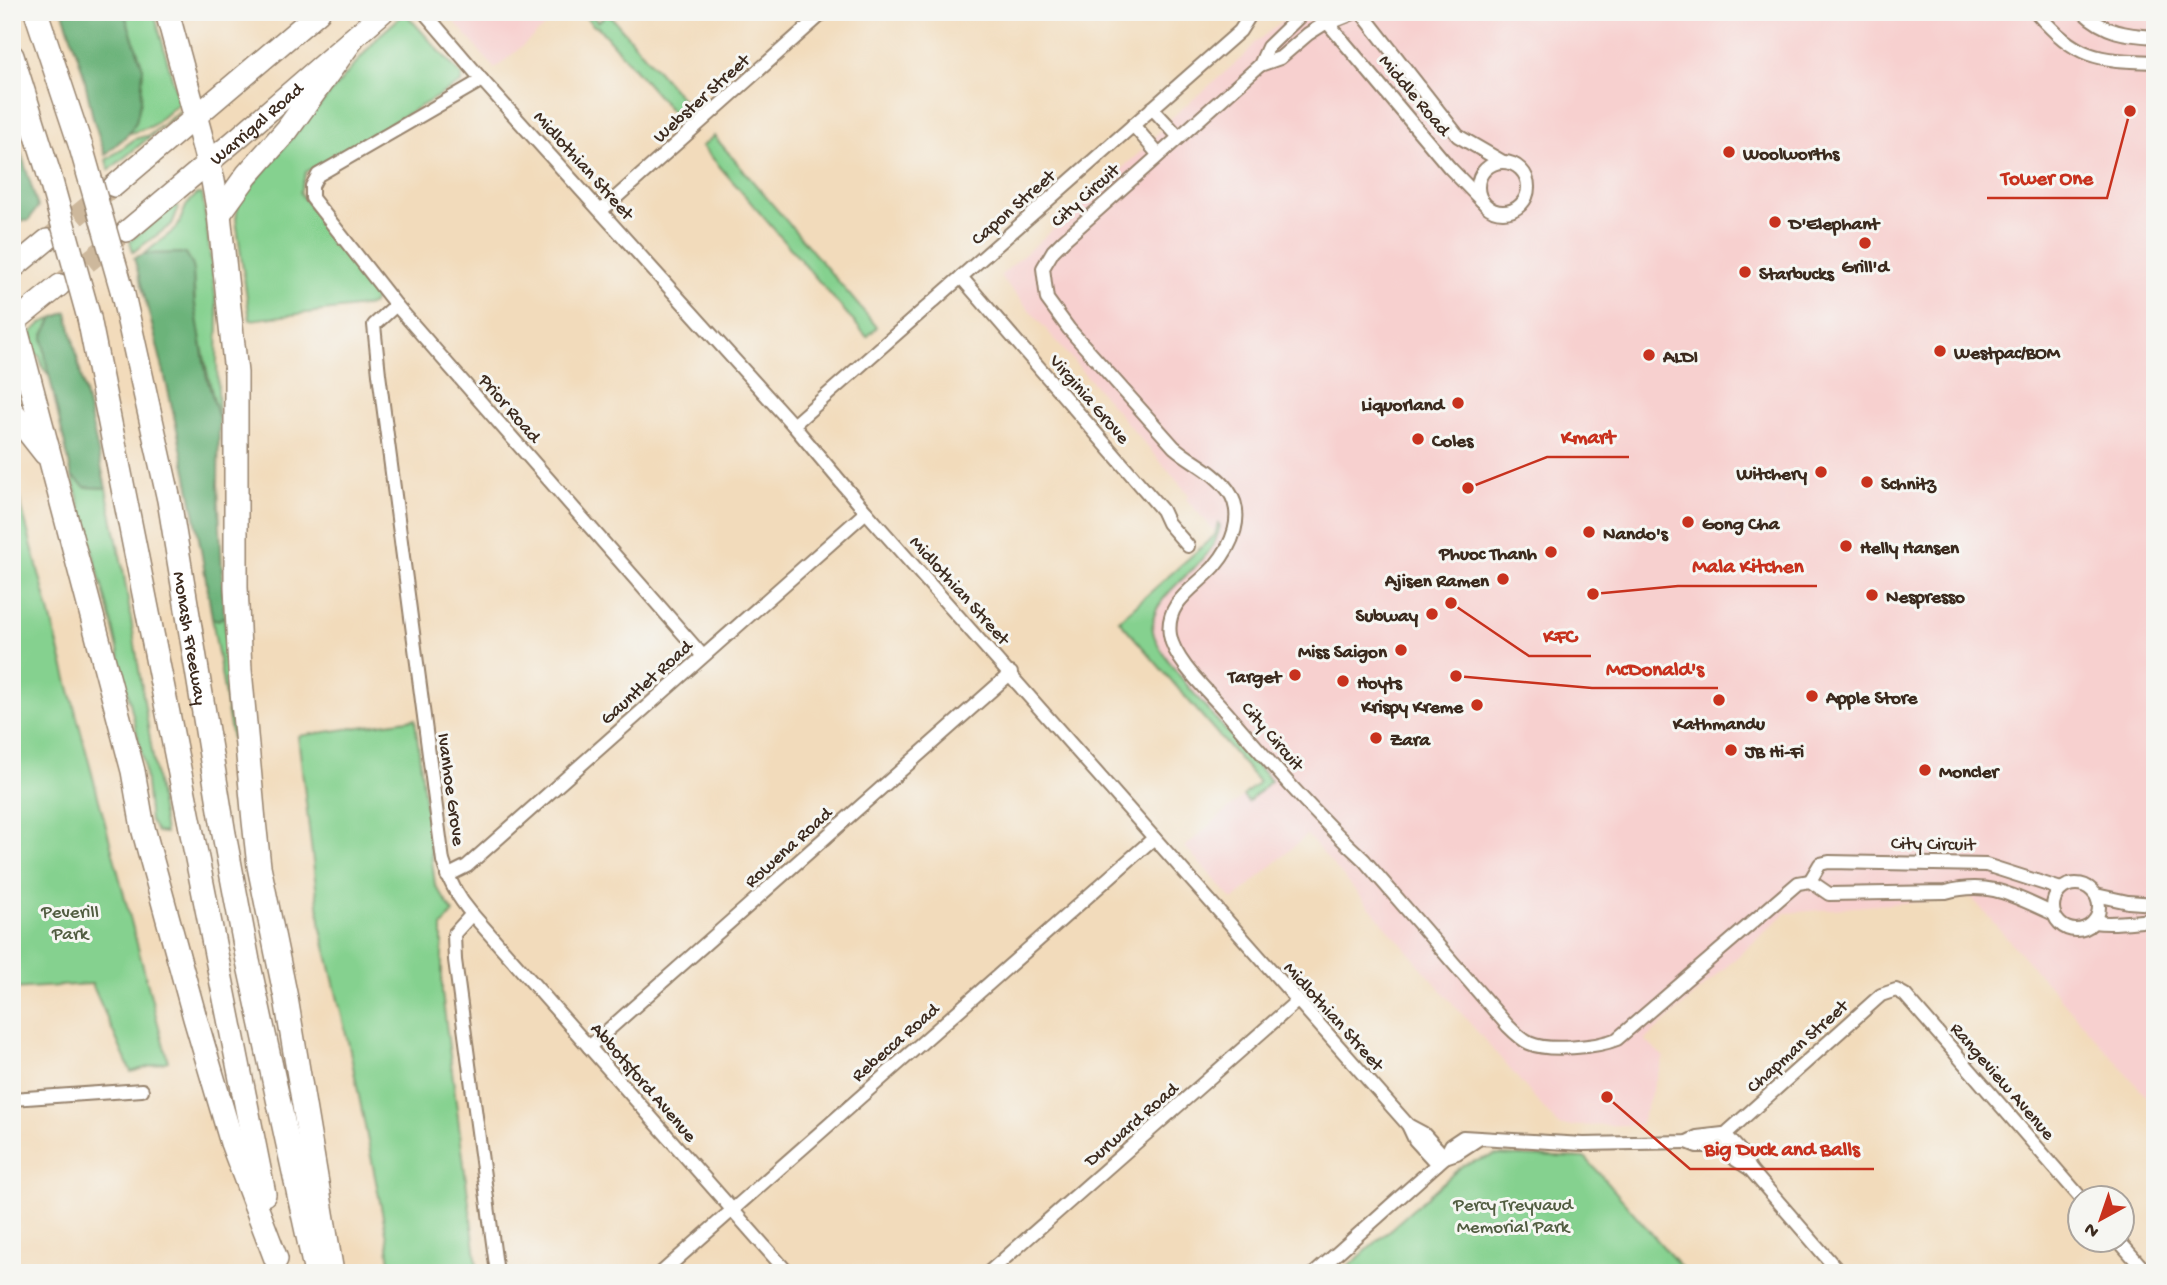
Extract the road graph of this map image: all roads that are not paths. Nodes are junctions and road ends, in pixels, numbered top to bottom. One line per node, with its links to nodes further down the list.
1 (36, 12): 66 (highway, Monash Freeway, bridge)
2 (167, 12): 21 (highway)
3 (319, 12): 21 (highway)
4 (383, 12): 15 (highway, Warrigal Road)
5 (424, 12): 19 (street, Midlothian Street)
6 (824, 12): 29 (street, Webster Street)
7 (1252, 12): 20 (street, Capon Street)
8 (1304, 12): 18 (street, City Circuit)
9 (1352, 12): 13 (street, City Circuit)
10 (1361, 12): 25 (street, Middle Road)
11 (2036, 12): 17 (street)
12 (2083, 12): 14 (street)
13 (1322, 17): 18 (street, City Circuit); 28 (street, Middle Road)
14 (2155, 37)
15 (351, 41): 26 (highway, Warrigal Road); 30 (highway)
16 (12, 56): 65 (highway, Monash Freeway, bridge)
17 (2155, 62)
18 (1260, 65): 23 (street, City Circuit)
19 (482, 80): 29 (street, Midlothian Street); 36 (street, Prior Road)
20 (1152, 108): 22 (street, Capon Street); 23 (street)
21 (196, 116): 26 (highway); 27 (highway)
22 (1133, 125): 24 (street); 34 (street, Capon Street)
23 (1178, 136): 24 (street, City Circuit)
24 (1158, 154): 47 (street, City Circuit)
25 (1503, 162): 28 (street); 28 (street)
26 (208, 163): 30 (highway); 31 (highway, Warrigal Road)
27 (114, 186)
28 (1482, 201)
29 (601, 211): 39 (street, Midlothian Street)
30 (219, 214): 67 (highway)
31 (127, 231)
32 (47, 240): 33 (highway)
33 (12, 269)
34 (961, 277): 39 (street, Capon Street); 42 (street, Virginia Grove)
35 (60, 285): 37 (highway)
36 (396, 305): 43 (street, Prior Road); 46 (street, Ivanhoe Grove)
37 (13, 320): 40 (highway)
38 (12, 411): 40 (highway)
39 (793, 425): 41 (street, Midlothian Street)
40 (51, 461): 65 (highway)
41 (866, 512): 43 (street, Gauntlet Road); 44 (street, Midlothian Street)
42 (1188, 546)
43 (702, 655): 46 (street, Gauntlet Road)
44 (1011, 673): 45 (street, Midlothian Street); 57 (street, Rowena Road)
45 (1154, 838): 56 (street, Midlothian Street); 63 (street, Rebecca Road)
46 (447, 876): 51 (street, Ivanhoe Grove)
47 (1810, 881): 48 (street, City Circuit); 52 (street)
48 (2061, 889): 49 (street); 52 (street)
49 (2096, 895): 50 (street); 54 (street)
50 (2155, 904)
51 (472, 914): 57 (street, Abbotsford Avenue); 68 (street)
52 (2054, 914): 54 (street)
53 (2155, 920): 54 (street)
54 (2094, 922)
55 (1896, 990): 60 (street, Chapman Street); 62 (street, Rangeview Avenue)
56 (1297, 1001): 61 (street, Midlothian Street); 71 (street, Durward Road)
57 (589, 1048): 63 (street, Abbotsford Avenue)
58 (142, 1090): 59 (street)
59 (12, 1099)
60 (1719, 1137): 61 (street); 73 (street)
61 (1441, 1161): 72 (street)
62 (2069, 1184)
63 (732, 1209): 69 (street, Rebecca Road); 70 (street, Abbotsford Avenue)
64 (2130, 1254): 74 (street)
65 (278, 1266)
66 (316, 1273)
67 (332, 1273)
68 (498, 1273)
69 (661, 1273)
70 (788, 1273)
71 (988, 1273)
72 (1315, 1273)
73 (1840, 1273)
74 (2147, 1273)

